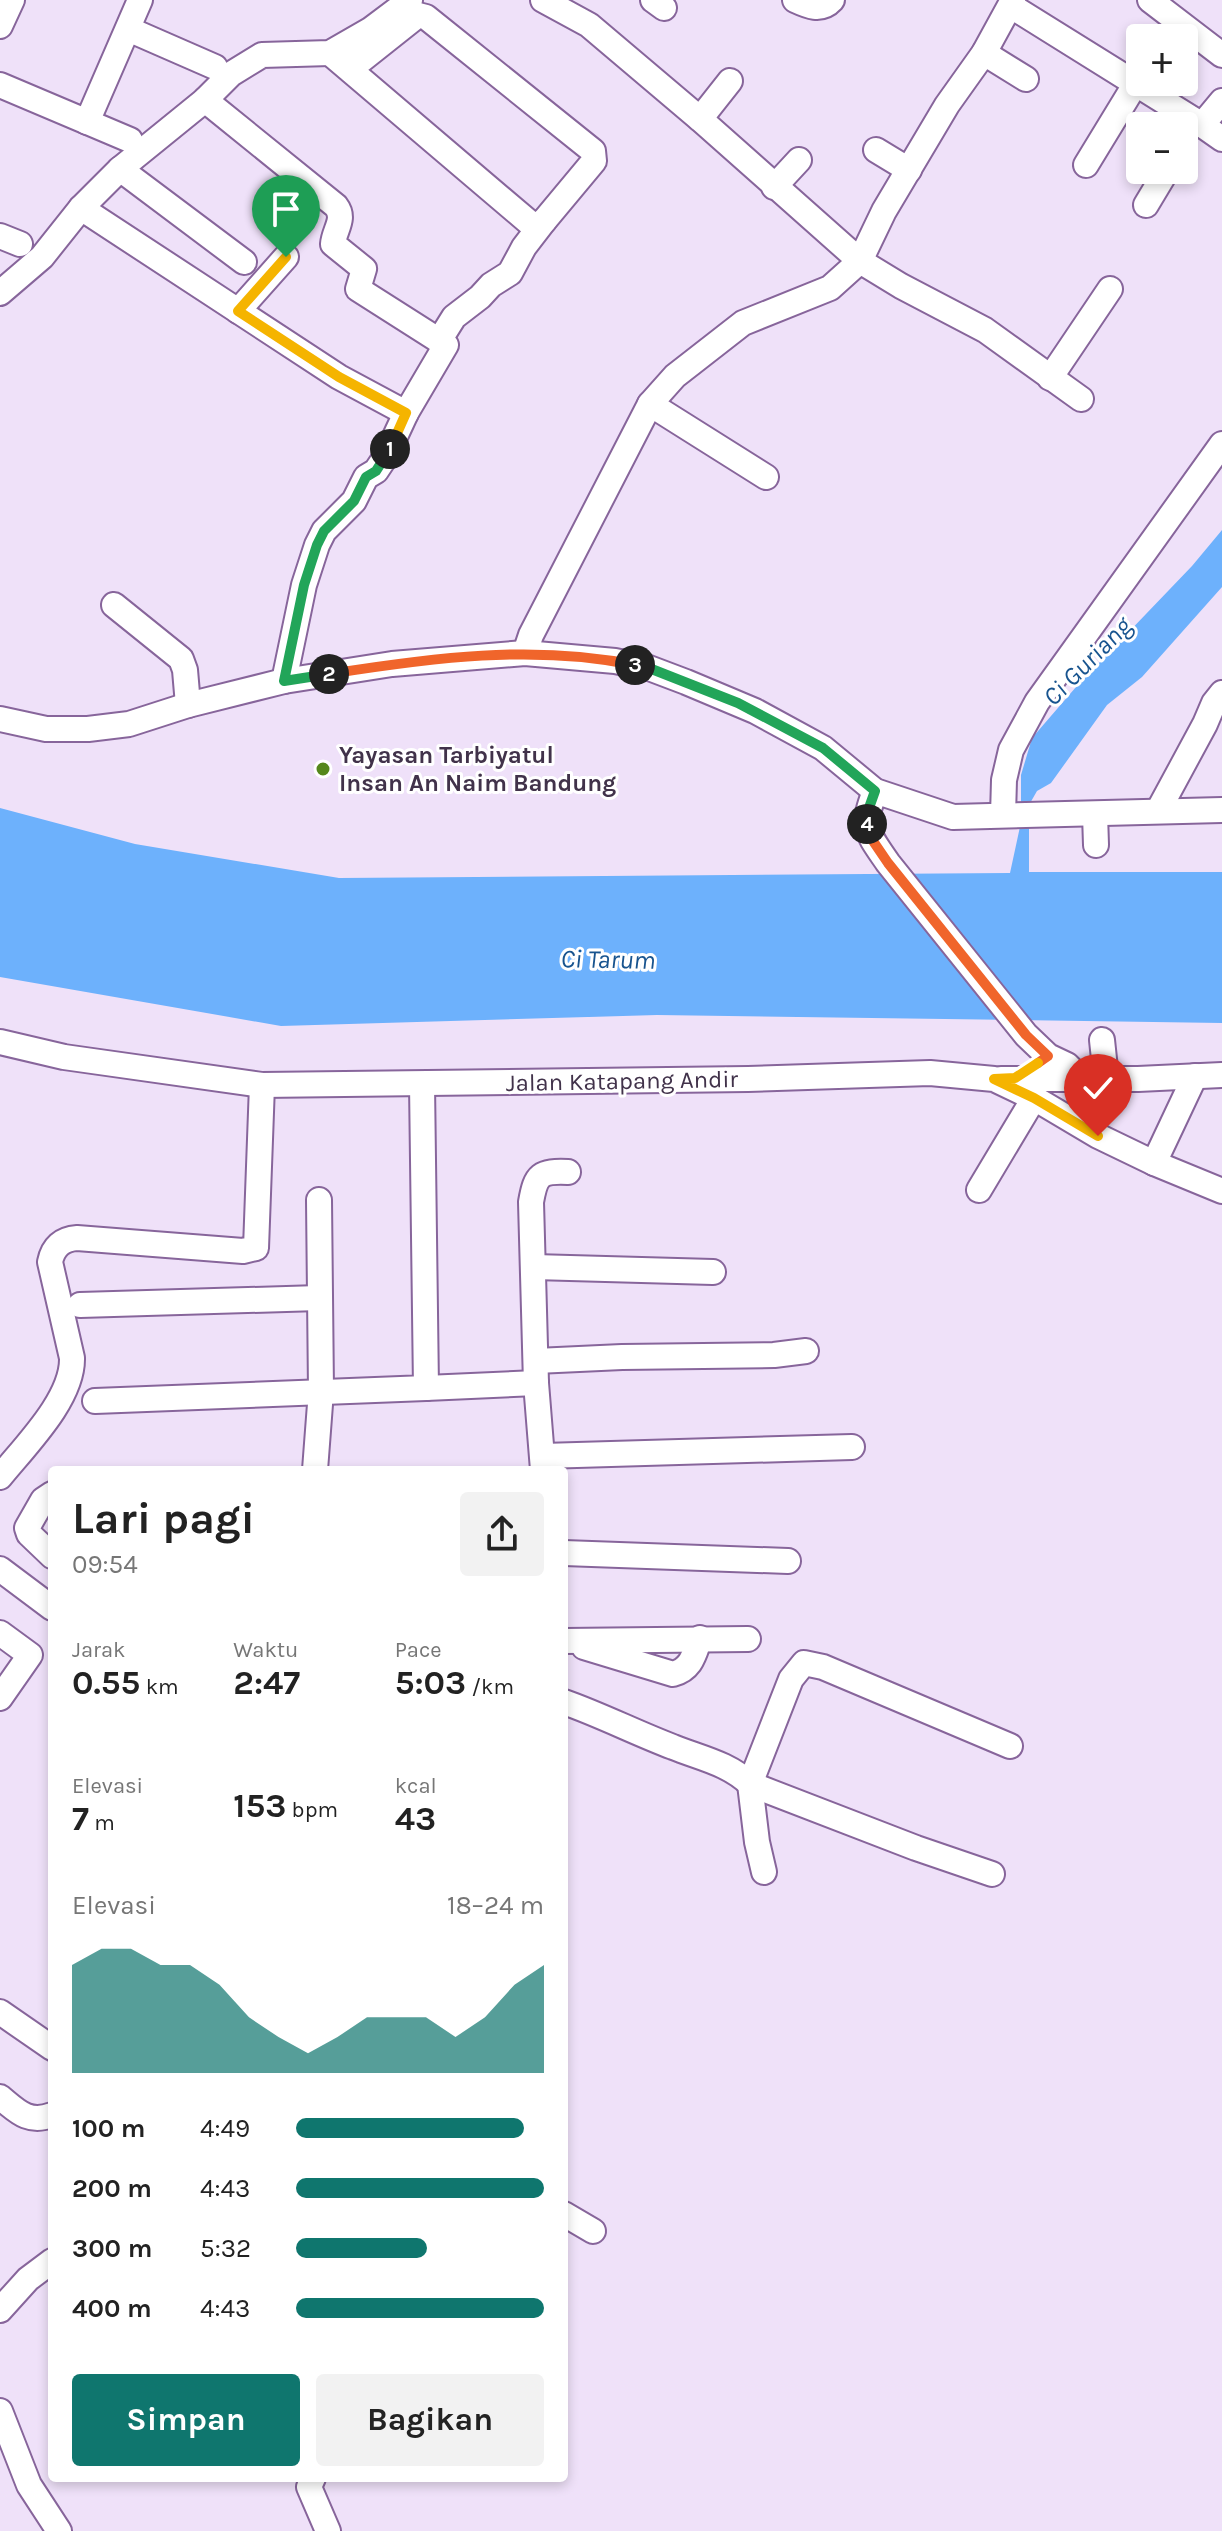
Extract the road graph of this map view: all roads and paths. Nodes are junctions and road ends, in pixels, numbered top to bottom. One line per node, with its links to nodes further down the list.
1 (12, 0): 9 (street)
2 (140, 0): 10 (street)
3 (410, 0): 11 (street)
4 (543, 0): 24 (street)
5 (795, 0): 6 (street)
6 (832, 0)
7 (1150, 0): 13 (street)
8 (1012, 3): 12 (street); 16 (street)
9 (0, 26)
10 (128, 29): 14 (street); 25 (street)
11 (330, 53): 15 (street); 22 (street)
12 (984, 53): 17 (street); 32 (street)
13 (1222, 55)
14 (215, 67)
15 (350, 69): 37 (street); 37 (street)
16 (1126, 77)
17 (1026, 79)
18 (730, 81): 24 (street)
19 (0, 85): 25 (street)
20 (1128, 96): 30 (street)
21 (1154, 96): 26 (street)
22 (205, 100): 31 (street); 44 (street)
23 (1222, 101): 26 (street)
24 (700, 119): 34 (street)
25 (87, 122): 27 (street)
26 (1201, 131)
27 (130, 140)
28 (876, 150): 32 (street)
29 (799, 160): 34 (street)
30 (1086, 165)
31 (120, 169): 36 (street); 40 (street)
32 (909, 170): 39 (street)
33 (1159, 184): 35 (street)
34 (774, 187): 39 (street)
35 (1146, 205)
36 (81, 208): 42 (street); 43 (street)
37 (544, 221): 44 (street)
38 (286, 257): 43 (street)
39 (860, 261): 45 (street); 47 (street)
40 (244, 262)
41 (1110, 289): 45 (street)
42 (0, 293)
43 (238, 311): 48 (street)
44 (439, 341): 48 (street)
45 (1050, 378): 46 (street)
46 (1081, 399)
47 (650, 404): 50 (street); 52 (street)
48 (406, 413): 53 (street)
49 (1222, 444): 61 (street)
50 (766, 477)
51 (114, 605): 55 (street)
52 (525, 653): 53 (street); 57 (street)
53 (284, 681): 55 (street)
54 (1222, 693): 59 (street)
55 (188, 705): 56 (street)
56 (0, 719)
57 (875, 791): 61 (street); 65 (street)
58 (1222, 810): 59 (street)
59 (1158, 811): 60 (street)
60 (1095, 814): 61 (street); 62 (street)
61 (1017, 815)
62 (1096, 845)
63 (1102, 1040): 69 (street)
64 (0, 1042): 72 (street, Jalan Katapang Andir)
65 (1048, 1056): 68 (street); 70 (street)
66 (1222, 1075): 67 (street)
67 (1195, 1076): 69 (street); 74 (street)
68 (1080, 1078): 69 (street); 70 (street)
69 (1106, 1078)
70 (1004, 1079): 71 (street, Jalan Katapang Andir); 73 (street, Jalan Katapang Andir)
71 (422, 1084): 72 (street, Jalan Katapang Andir); 85 (street)
72 (262, 1085): 91 (street)
73 (1034, 1098): 74 (street, Jalan Katapang Andir); 76 (street)
74 (1154, 1163): 77 (street, Jalan Katapang Andir)
75 (568, 1172): 79 (street)
76 (979, 1190)
77 (1222, 1191)
78 (319, 1200): 81 (street)
79 (534, 1267): 80 (street); 84 (street)
80 (713, 1272)
81 (319, 1298): 82 (street); 86 (street)
82 (80, 1305)
83 (806, 1351): 84 (street)
84 (536, 1372): 85 (street); 89 (street)
85 (426, 1388): 86 (street)
86 (321, 1391): 87 (street); 90 (street)
87 (95, 1401)
88 (852, 1447): 89 (street)
89 (543, 1463)
90 (315, 1466)
91 (0, 1477)
92 (48, 1497): 93 (street)
93 (48, 1552)
94 (568, 1553): 95 (street)
95 (788, 1561)
96 (0, 1569): 97 (street)
97 (48, 1605)
98 (0, 1633): 103 (street)
99 (700, 1638): 100 (street); 101 (street); 102 (street)
100 (748, 1639)
101 (568, 1641)
102 (568, 1642)
103 (41, 1657): 104 (street)
104 (0, 1698)
105 (568, 1704): 107 (street)
106 (1010, 1746): 107 (street)
107 (750, 1784): 108 (street); 109 (street)
108 (764, 1872)
109 (992, 1874)
110 (0, 2012): 111 (street)
111 (48, 2045)
112 (0, 2097): 113 (street)
113 (48, 2116)
114 (568, 2216): 115 (street)
115 (593, 2231)
116 (48, 2264): 117 (street)
117 (0, 2310)
118 (0, 2411): 120 (street)
119 (311, 2482): 121 (street)
120 (59, 2531)
121 (328, 2531)

